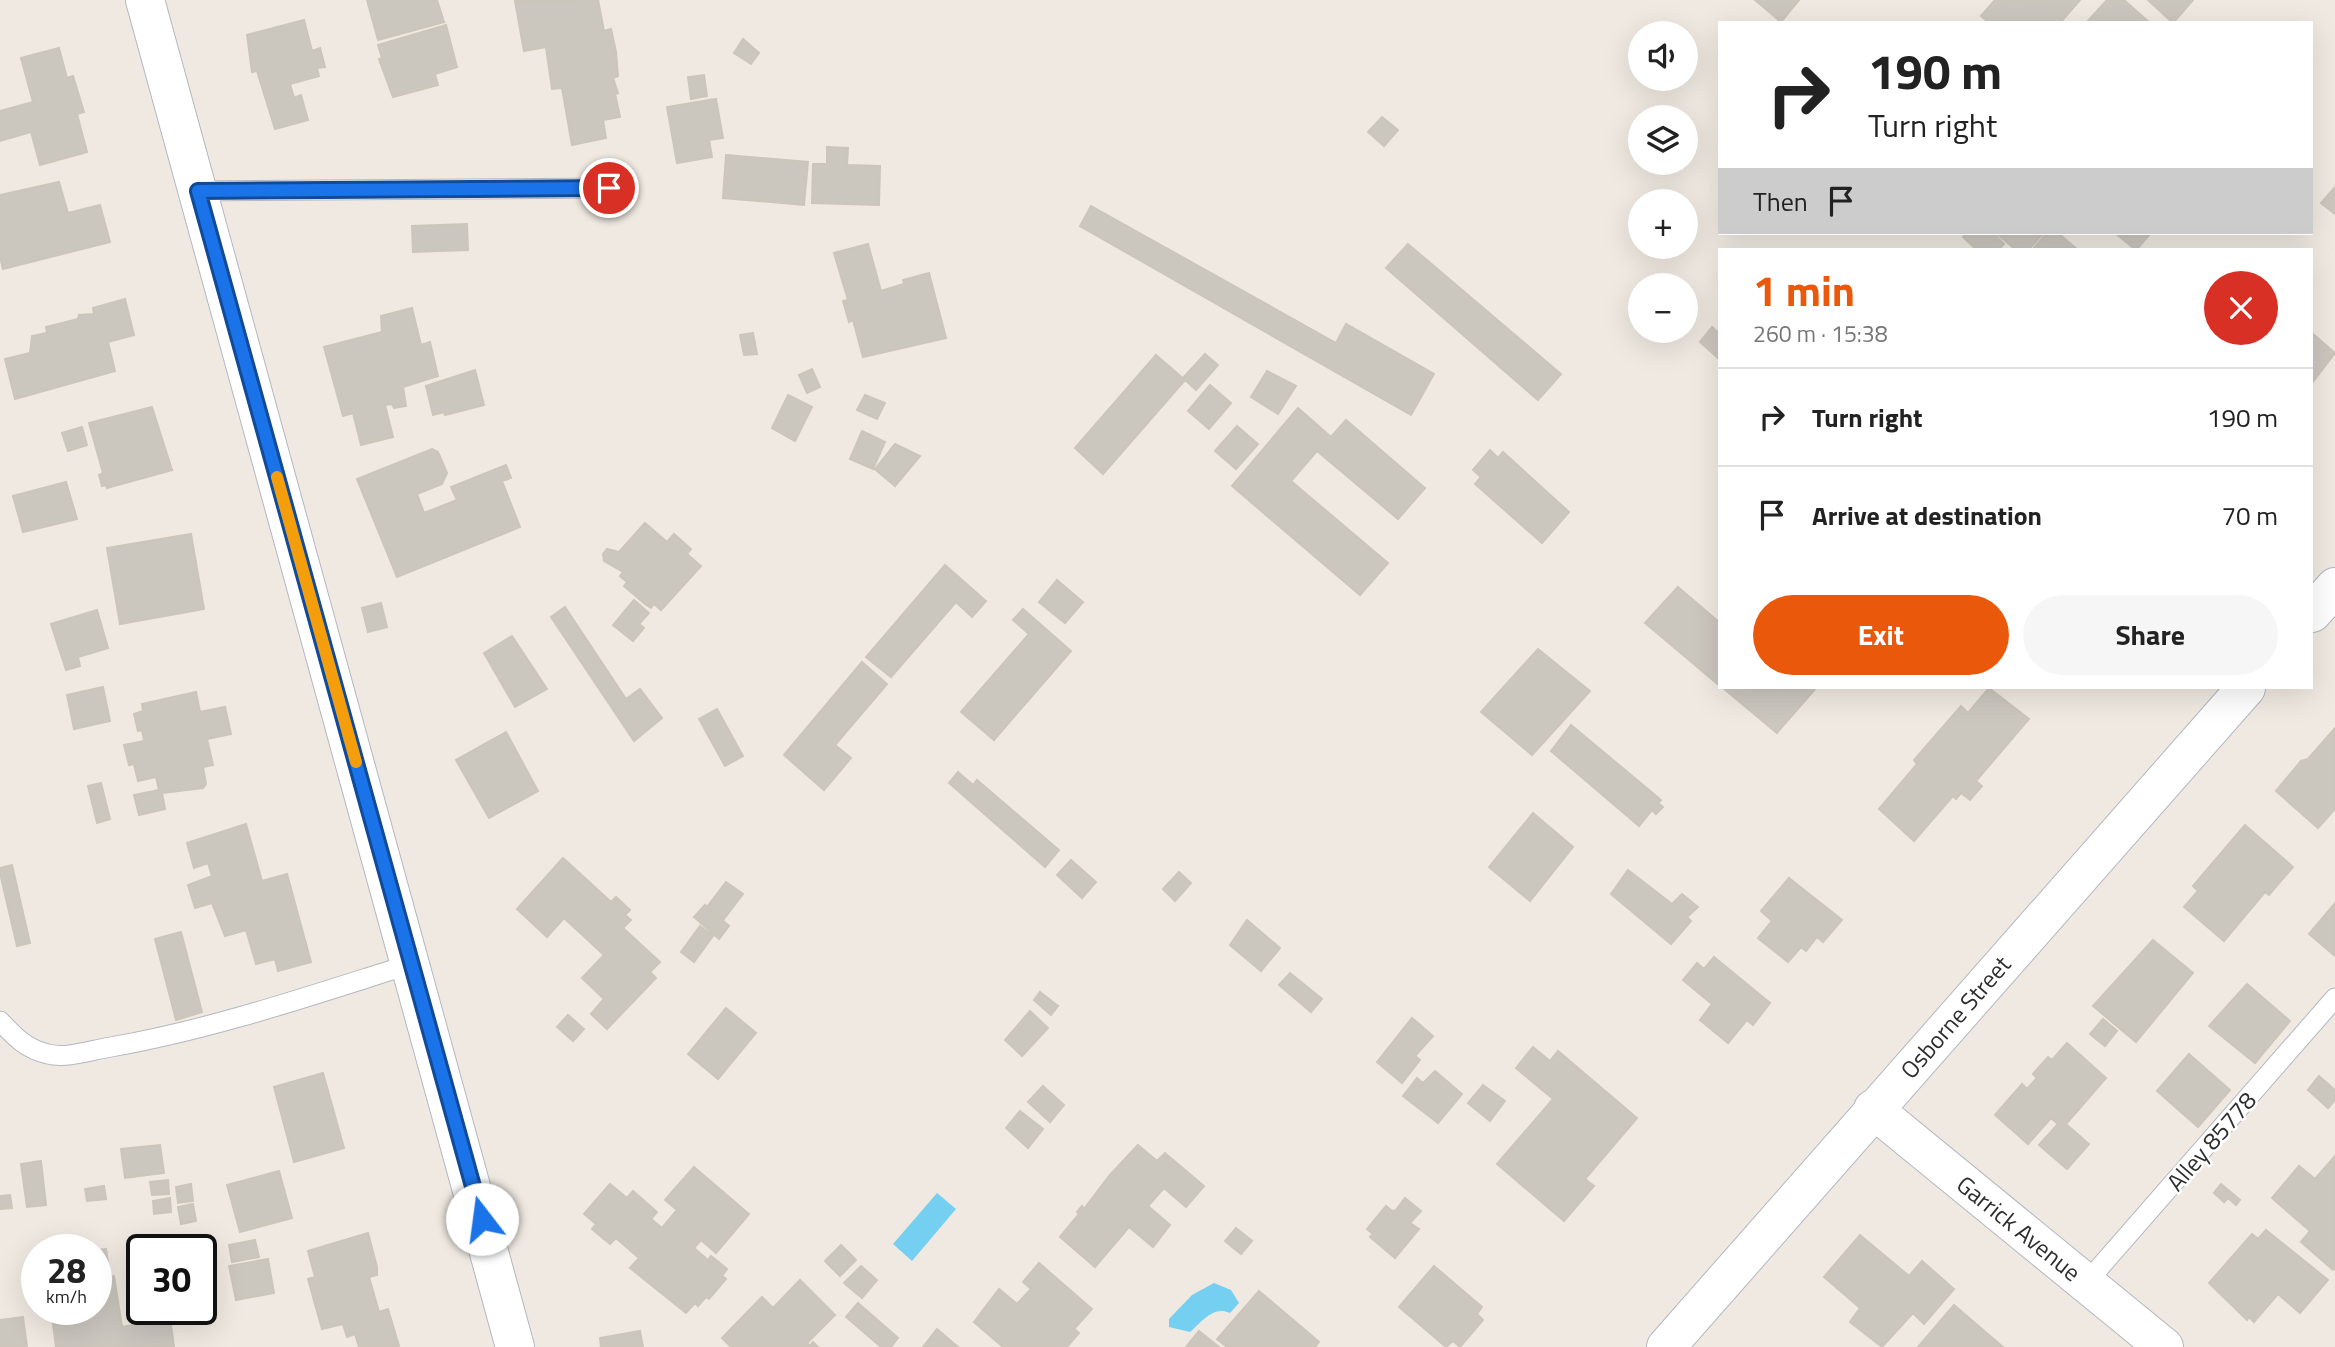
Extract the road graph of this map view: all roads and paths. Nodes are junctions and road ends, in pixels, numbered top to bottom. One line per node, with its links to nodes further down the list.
1 (145, 0): 3 (street)
2 (609, 188): 3 (lane)
3 (198, 191): 7 (street)
4 (2335, 587): 5 (street)
5 (2313, 612)
6 (2245, 689): 10 (street, Osborne Street)
7 (411, 964): 9 (lane); 12 (street)
8 (2335, 998): 11 (lane, Alley 85778)
9 (1, 1021)
10 (1873, 1109): 11 (street, Garrick Avenue); 13 (street, Osborne Street)
11 (2086, 1283): 14 (street, Garrick Avenue)
12 (515, 1347)
13 (1666, 1347)
14 (2164, 1347)

